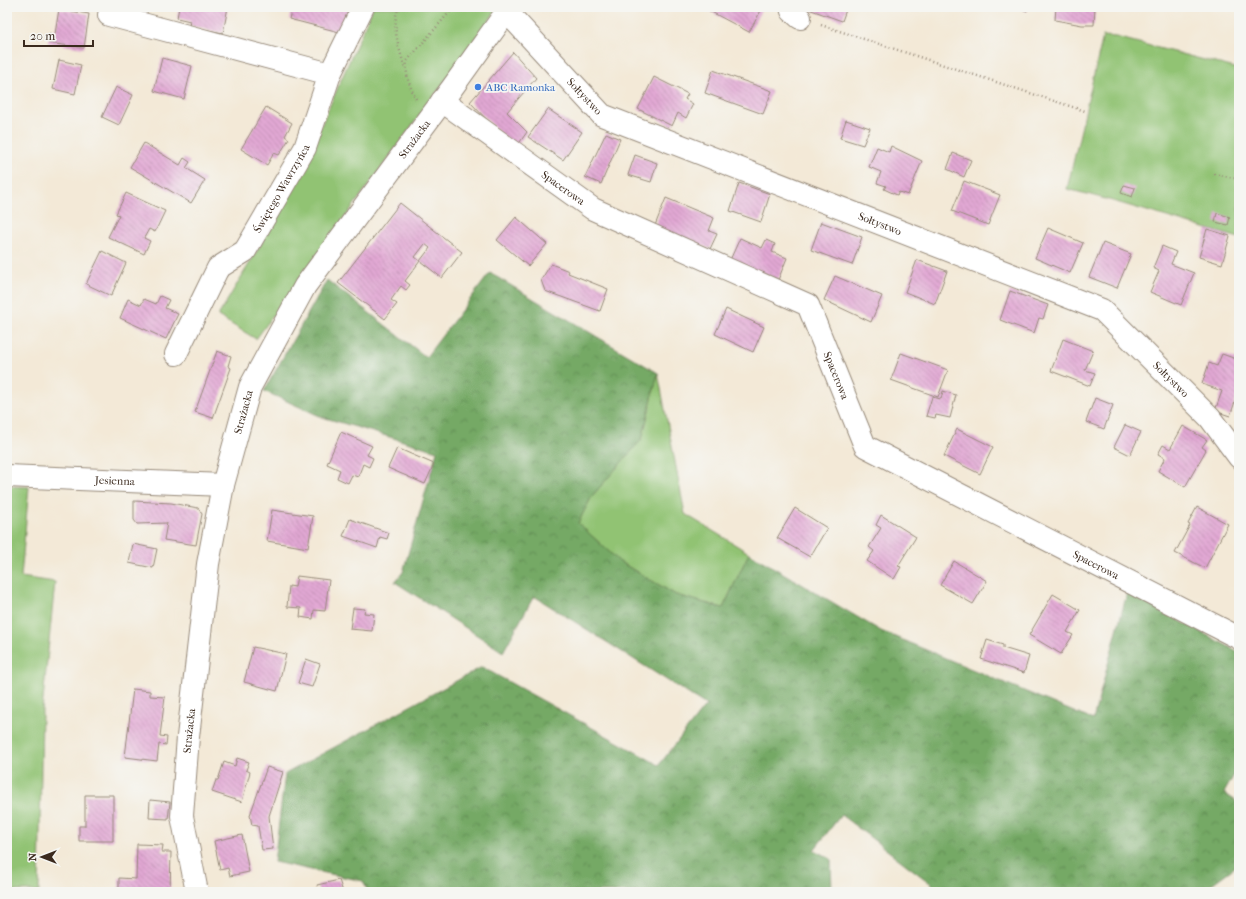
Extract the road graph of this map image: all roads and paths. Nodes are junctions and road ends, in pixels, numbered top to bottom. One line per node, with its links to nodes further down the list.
1 (363, 7): 8 (street, Świętego Wawrzyńca)
2 (454, 7): 7 (path)
3 (398, 8): 7 (path)
4 (508, 9): 9 (street, Strażacka); 14 (street, Sołtystwo)
5 (796, 12): 10 (path)
6 (109, 15): 8 (street)
7 (406, 70): 9 (path)
8 (330, 74): 13 (street, Świętego Wawrzyńca)
9 (436, 109): 16 (street, Strażacka); 17 (street, Spacerowa)
10 (1085, 110)
11 (1214, 174): 12 (path)
12 (1239, 179)
13 (176, 354)
14 (1239, 457)
15 (7, 476): 16 (street, Jesienna)
16 (223, 485): 18 (street, Strażacka)
17 (1239, 638)
18 (197, 892)

